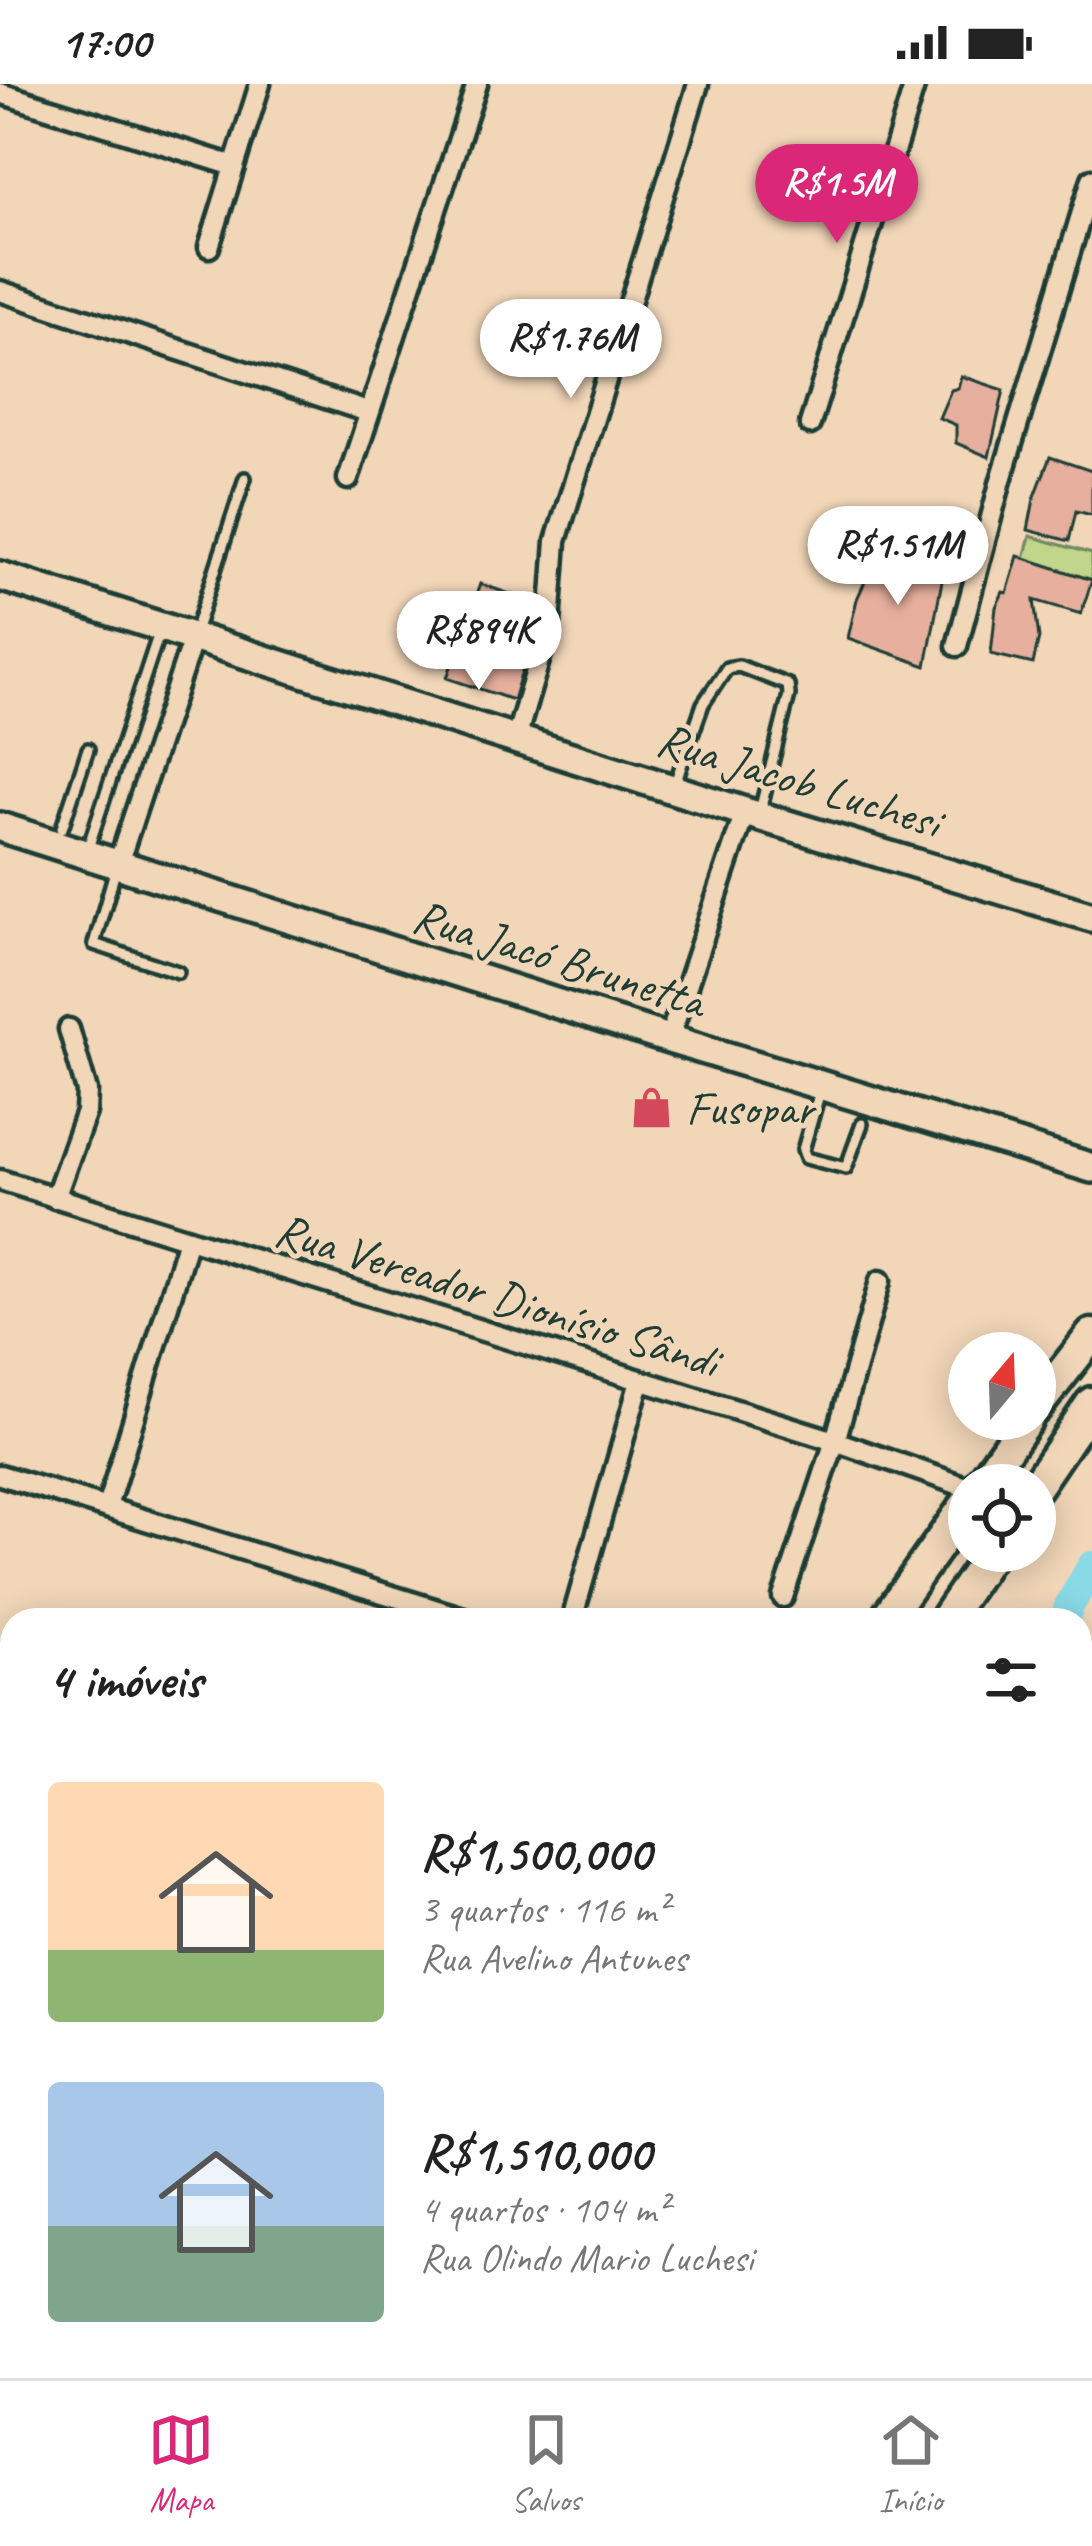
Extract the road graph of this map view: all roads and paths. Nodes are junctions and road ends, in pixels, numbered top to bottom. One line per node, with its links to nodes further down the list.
1 (260, 84): 6 (street)
2 (477, 84): 10 (street)
3 (698, 84): 18 (street)
4 (915, 84): 11 (street)
5 (0, 93): 6 (street)
6 (234, 166): 8 (street)
7 (1092, 179): 17 (street)
8 (209, 247)
9 (0, 290): 10 (street)
10 (368, 412): 13 (street)
11 (810, 424)
12 (245, 478): 16 (lane)
13 (348, 478)
14 (0, 576): 15 (street, Rua Jacob Luchesi)
15 (162, 625): 16 (street, Rua Jacob Luchesi); 22 (lane)
16 (194, 635): 18 (street, Rua Jacob Luchesi); 27 (street)
17 (957, 646)
18 (516, 738): 21 (street, Rua Jacob Luchesi)
19 (88, 749): 20 (lane)
20 (75, 786): 22 (lane); 25 (lane)
21 (673, 789): 23 (street, Rua Jacob Luchesi); 23 (lane)
22 (104, 796): 26 (lane)
23 (752, 814): 28 (street, Rua Jacob Luchesi); 31 (street)
24 (0, 827): 26 (street, Rua Jacó Brunetta)
25 (62, 828)
26 (85, 857): 27 (street, Rua Jacó Brunetta)
27 (117, 867): 29 (lane); 31 (street, Rua Jacó Brunetta)
28 (1092, 917)
29 (178, 972)
30 (69, 1029): 36 (street)
31 (668, 1040): 32 (street, Rua Jacó Brunetta)
32 (822, 1086): 33 (lane); 34 (street, Rua Jacó Brunetta)
33 (862, 1124)
34 (1092, 1168)
35 (0, 1180): 36 (street, Rua Vereador Dionísio Sândi)
36 (55, 1198): 37 (street, Rua Vereador Dionísio Sândi)
37 (188, 1239): 40 (street, Rua Vereador Dionísio Sândi); 47 (street)
38 (880, 1281): 43 (street)
39 (1092, 1335): 41 (main road)
40 (640, 1381): 43 (street, Rua Vereador Dionísio Sândi); 54 (street)
41 (1056, 1381)
42 (1092, 1403): 44 (main road)
43 (835, 1442): 46 (street, Rua Vereador Dionísio Sândi); 51 (street)
44 (1051, 1464)
45 (1, 1478): 47 (street)
46 (948, 1481)
47 (107, 1507): 50 (street)
48 (948, 1531): 55 (main road)
49 (978, 1572): 56 (main road)
50 (400, 1598): 52 (street); 53 (street)
51 (783, 1598)
52 (396, 1608)
53 (432, 1608)
54 (575, 1608)
55 (893, 1608)
56 (953, 1608)

